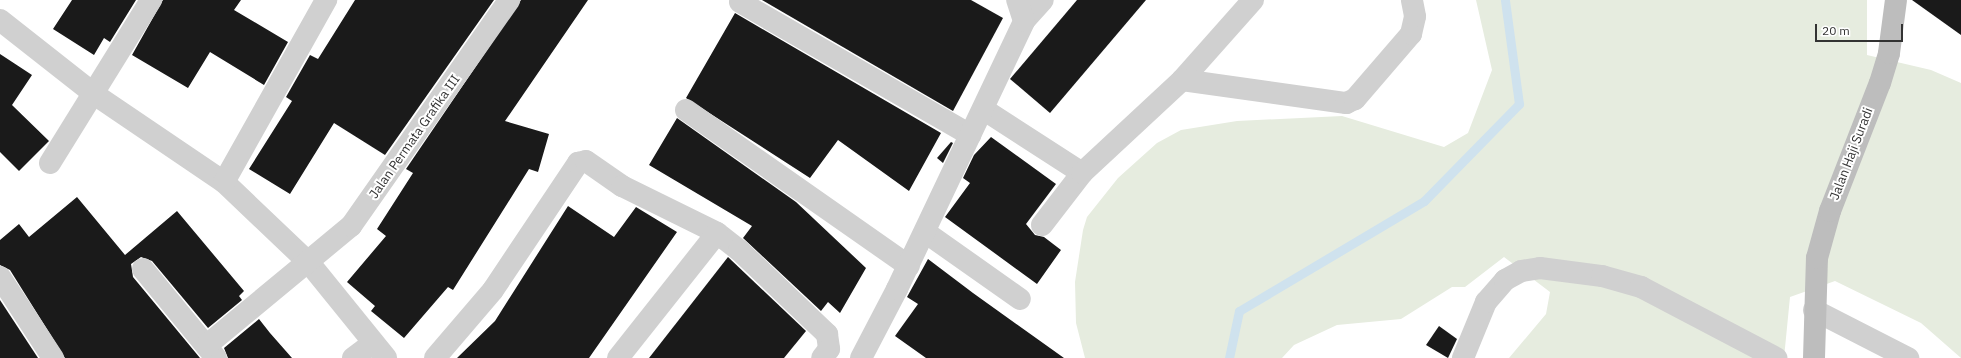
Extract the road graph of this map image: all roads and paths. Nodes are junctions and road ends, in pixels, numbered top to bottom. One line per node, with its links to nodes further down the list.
1 (151, 0): 13 (street)
2 (326, 0): 19 (street)
3 (509, 0): 23 (street, Jalan Permata Grafika III)
4 (1017, 0): 11 (street)
5 (1043, 0): 11 (street)
6 (1253, 0): 12 (street)
7 (1412, 0): 12 (street)
8 (1896, 0): 28 (street, Jalan Haji Suradi)
9 (740, 2): 16 (street)
10 (0, 20): 13 (street)
11 (1024, 20): 14 (street)
12 (1182, 80): 18 (street)
13 (94, 94): 17 (street); 19 (street)
14 (983, 109): 16 (street); 18 (street)
15 (686, 110): 24 (street)
16 (970, 135): 21 (street)
17 (50, 163)
18 (1082, 173): 20 (street)
19 (224, 182): 23 (street)
20 (1042, 225)
21 (925, 232): 24 (street); 27 (street)
22 (717, 233): 34 (street); 35 (street); 36 (street)
23 (310, 264): 29 (street); 30 (street, Jalan Permata Grafika III)
24 (909, 266): 31 (street)
25 (144, 268): 30 (street)
26 (0, 277): 32 (street)
27 (1020, 299)
28 (1814, 310): 39 (street, Jalan Haji Suradi); 40 (street)
29 (380, 350): 33 (street)
30 (212, 351)
31 (868, 355)
32 (53, 358)
33 (353, 358)
34 (435, 358)
35 (618, 358)
36 (822, 358)
37 (1463, 358): 38 (street)
38 (1776, 358)
39 (1814, 358)
40 (1908, 358)

